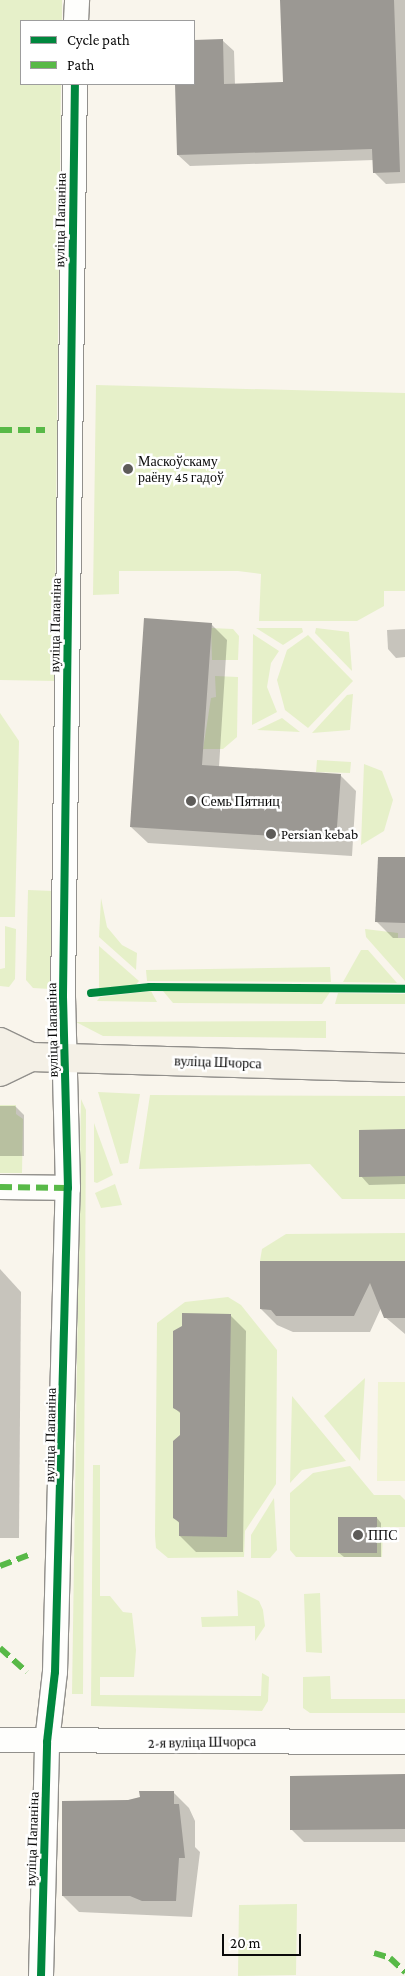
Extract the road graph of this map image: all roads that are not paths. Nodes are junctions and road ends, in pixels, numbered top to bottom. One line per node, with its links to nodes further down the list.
1 (77, 0): 2 (street)
2 (76, 20)
3 (75, 85): 6 (street, вуліца Папаніна)
4 (0, 1042): 5 (main road, вуліца Шчорса)
5 (30, 1057): 6 (main road, вуліца Шчорса); 8 (main road, вуліца Шчорса)
6 (64, 1058): 7 (main road, вуліца Шчорса); 10 (street, вуліца Папаніна)
7 (405, 1068)
8 (0, 1072)
9 (0, 1187): 10 (street)
10 (68, 1188): 12 (street, вуліца Папаніна)
11 (0, 1740): 12 (street, 2-я вуліца Шчорса)
12 (47, 1742): 13 (street, 2-я вуліца Шчорса); 14 (street, вуліца Папаніна)
13 (405, 1742)
14 (41, 1976)

